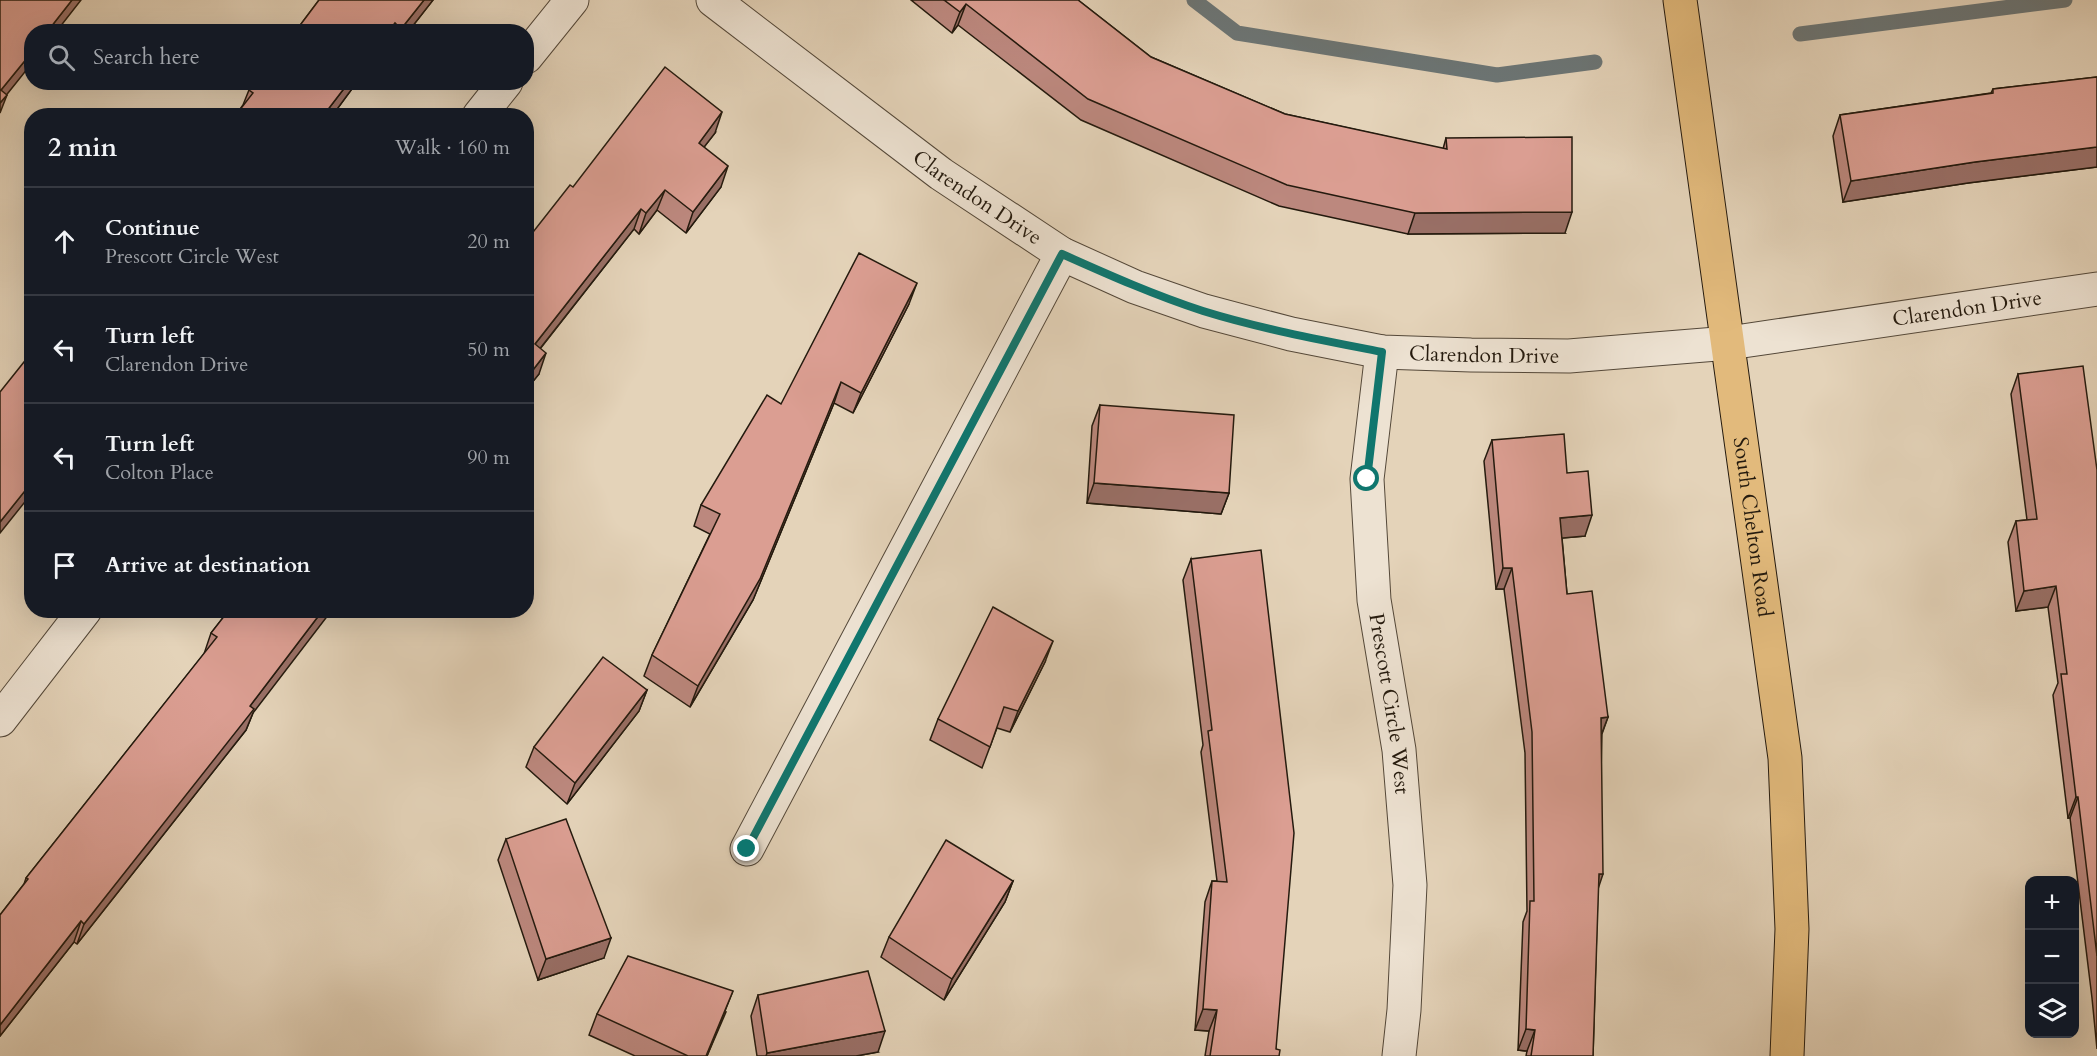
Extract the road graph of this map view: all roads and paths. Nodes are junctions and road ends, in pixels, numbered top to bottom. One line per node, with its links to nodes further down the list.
1 (572, 0): 4 (street)
2 (712, 0): 7 (street, Clarendon Drive)
3 (1680, 0): 9 (main road, South Chelton Road)
4 (534, 47)
5 (500, 90): 6 (street)
6 (485, 108)
7 (1062, 254): 10 (street, Clarendon Drive); 13 (street)
8 (2097, 289): 9 (street, Clarendon Drive)
9 (1729, 343): 10 (street, Clarendon Drive); 15 (main road, South Chelton Road)
10 (1382, 352): 14 (street, Prescott Circle West)
11 (79, 618): 12 (street)
12 (0, 720)
13 (747, 849)
14 (1399, 1056)
15 (1786, 1056)

